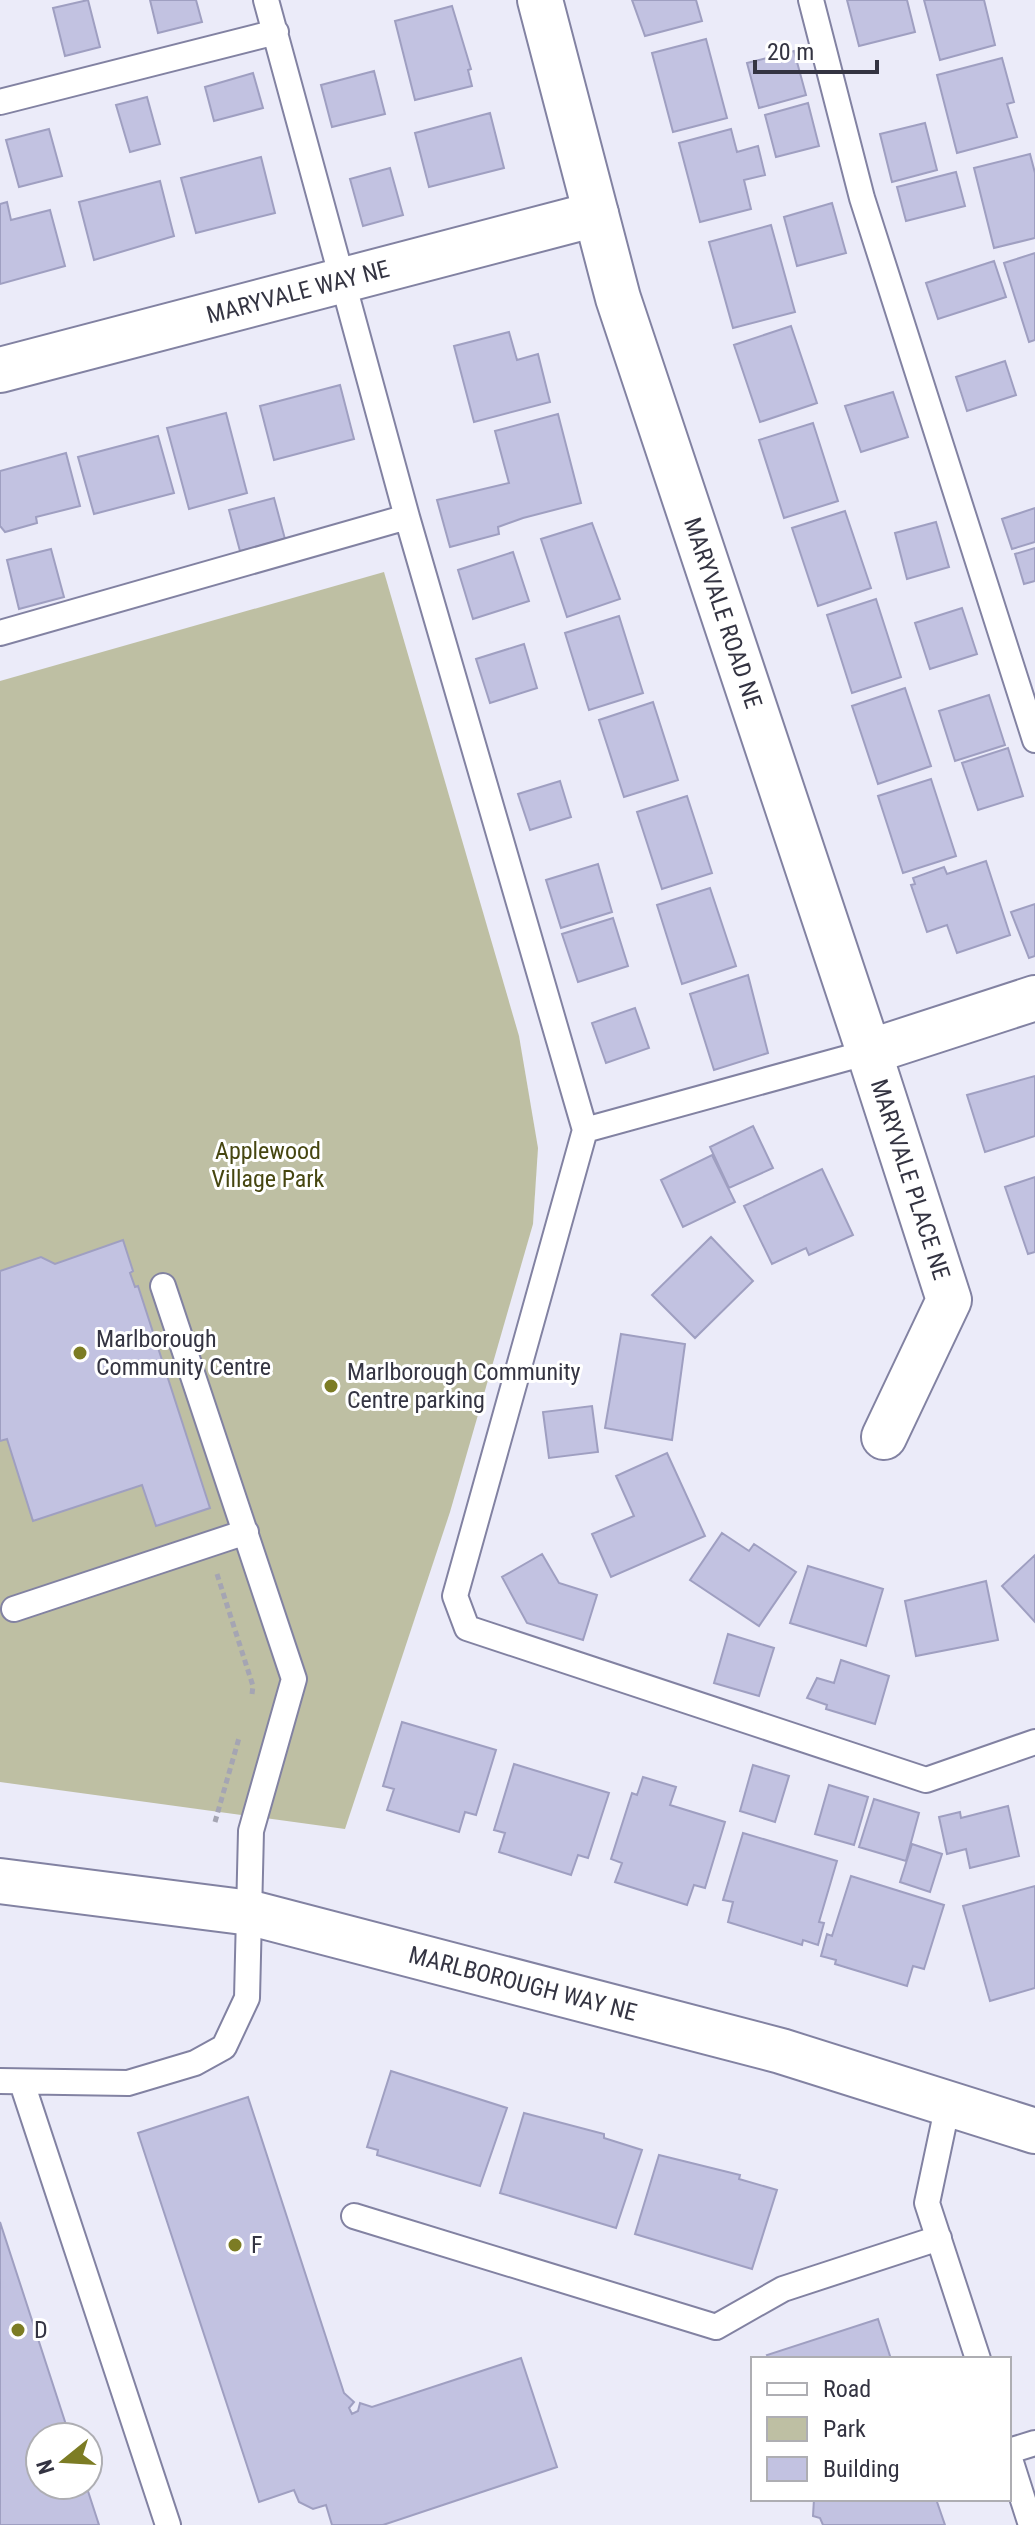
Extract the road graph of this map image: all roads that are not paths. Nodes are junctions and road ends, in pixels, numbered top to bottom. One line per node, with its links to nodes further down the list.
1 (266, 0): 4 (lane)
2 (540, 0): 6 (street, MARYVALE ROAD NE)
3 (811, 0): 11 (lane)
4 (276, 32): 5 (lane); 7 (lane)
5 (0, 102)
6 (596, 214): 7 (street, MARYVALE WAY NE); 13 (street, MARYVALE ROAD NE)
7 (342, 281): 8 (street, MARYVALE WAY NE); 9 (lane)
8 (0, 370)
9 (407, 517): 10 (lane); 14 (lane)
10 (0, 633)
11 (1035, 740)
12 (1035, 998): 13 (street)
13 (869, 1052): 14 (lane); 16 (street, MARYVALE PLACE NE)
14 (585, 1130): 19 (lane)
15 (163, 1286): 17 (lane)
16 (884, 1437)
17 (246, 1532): 18 (lane); 21 (lane)
18 (14, 1609)
19 (1035, 1742)
20 (0, 1881): 21 (street, MARLBOROUGH WAY NE)
21 (251, 1913): 22 (lane); 23 (street, MARLBOROUGH WAY NE)
22 (11, 2082): 31 (lane)
23 (948, 2104): 24 (street, MARLBOROUGH WAY NE); 26 (lane)
24 (1035, 2131)
25 (354, 2216): 26 (lane)
26 (939, 2238): 27 (lane)
27 (977, 2357)
28 (1035, 2443): 29 (lane)
29 (1011, 2453)
30 (1011, 2460): 32 (lane)
31 (168, 2525)
32 (1031, 2525)

